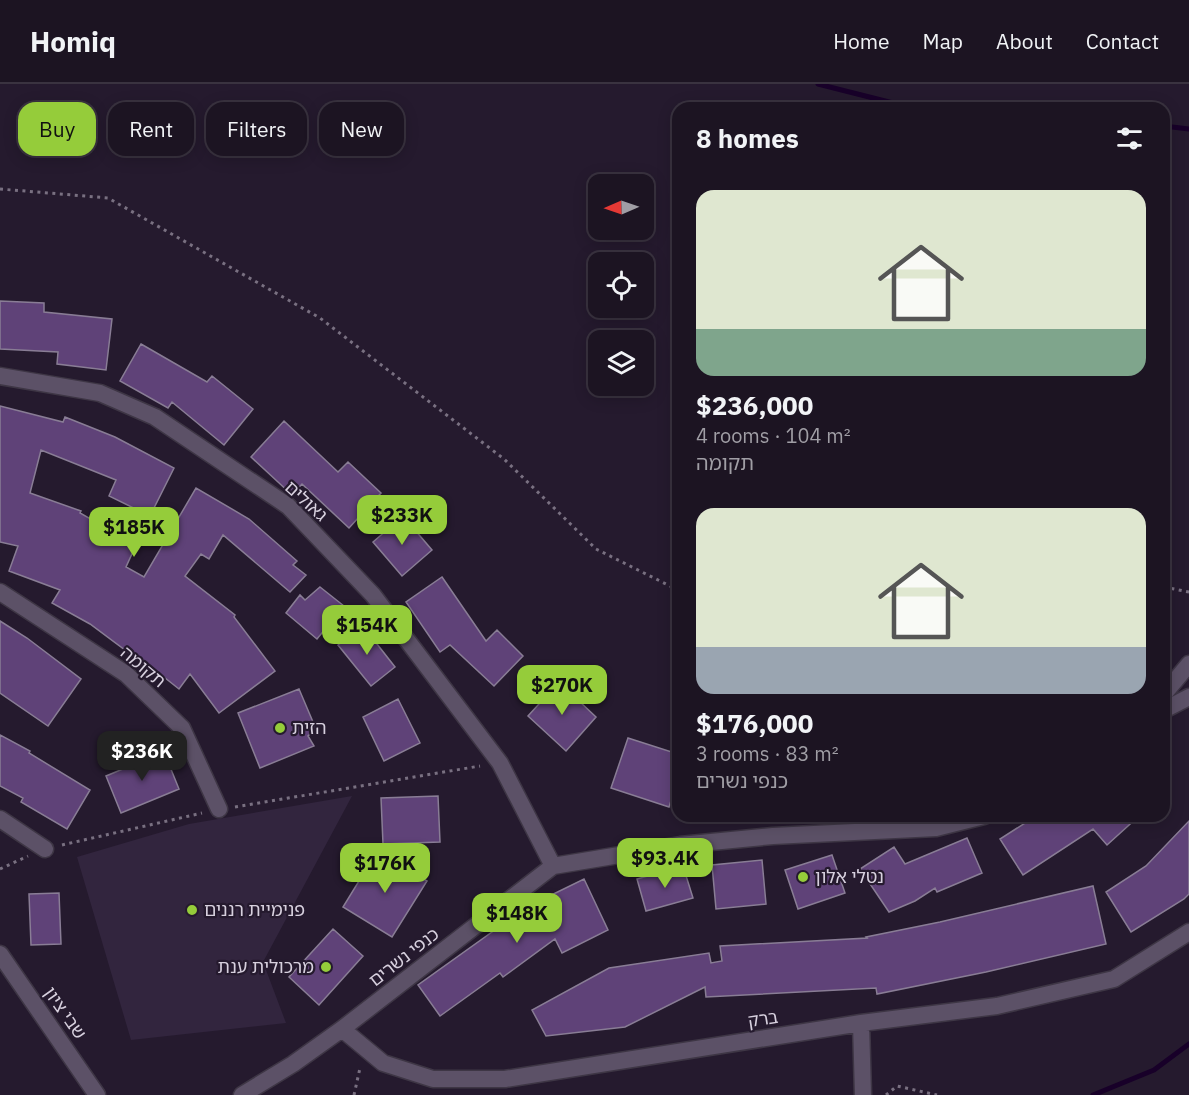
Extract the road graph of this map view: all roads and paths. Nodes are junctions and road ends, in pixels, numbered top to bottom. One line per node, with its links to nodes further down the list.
1 (0, 189): 3 (path)
2 (0, 376): 11 (street, גאולים)
3 (672, 587)
4 (1170, 588): 6 (path)
5 (0, 592): 12 (street, תקומה)
6 (1189, 592)
7 (1189, 664): 8 (street)
8 (1170, 687)
9 (1189, 697): 10 (street)
10 (1170, 707)
11 (500, 763): 12 (path); 16 (street, גאולים)
12 (219, 809): 15 (path)
13 (0, 819): 15 (street)
14 (960, 822): 16 (street, כנפי נשרים)
15 (45, 849): 17 (path)
16 (553, 866): 21 (street, כנפי נשרים)
17 (0, 869)
18 (1189, 932): 20 (street, ברק)
19 (0, 954): 23 (street, שבי ציון)
20 (861, 1023): 21 (street, ברק); 26 (street)
21 (342, 1029): 24 (street, כנפי נשרים)
22 (360, 1067): 25 (path)
23 (97, 1095)
24 (242, 1095)
25 (354, 1095)
26 (863, 1095)
27 (886, 1095): 28 (path)
28 (937, 1095)

